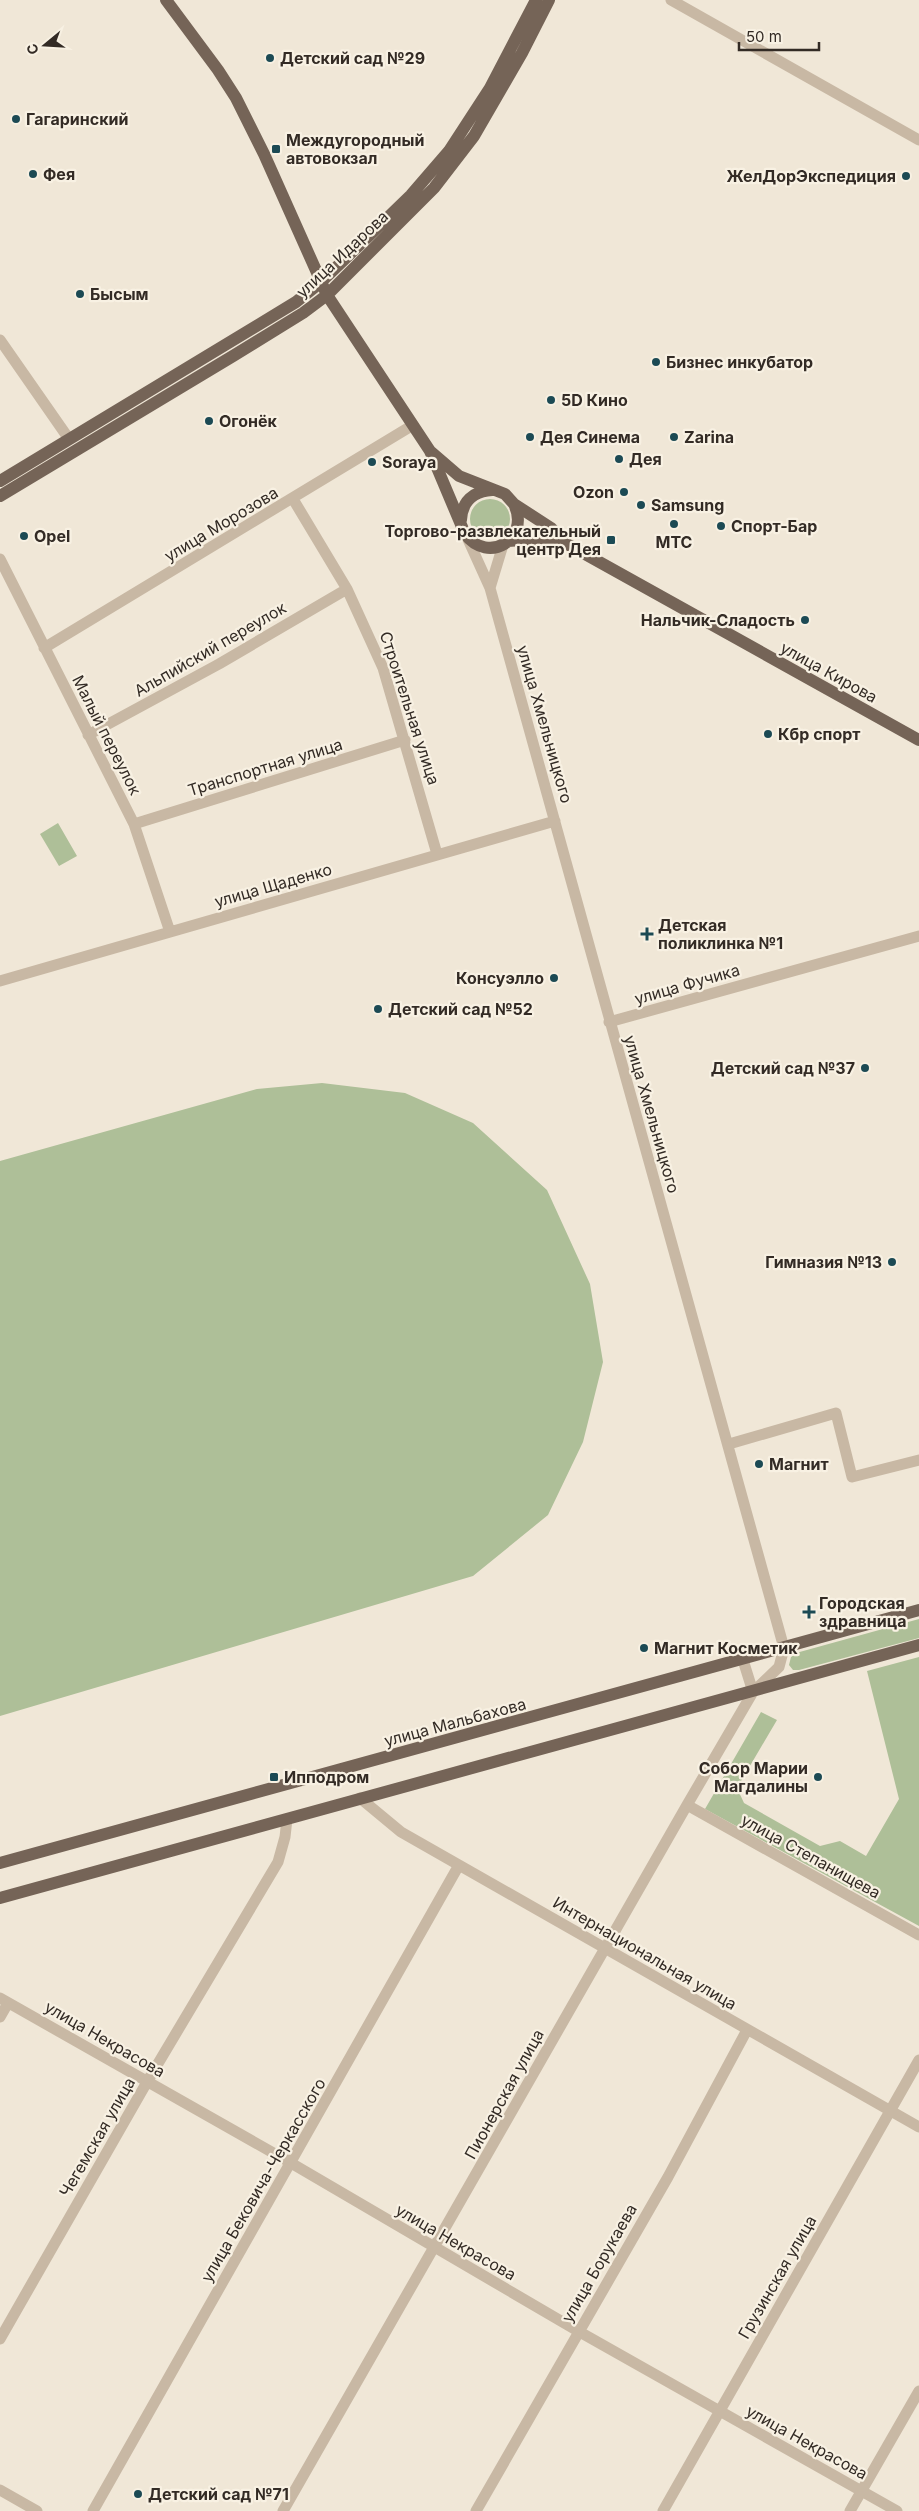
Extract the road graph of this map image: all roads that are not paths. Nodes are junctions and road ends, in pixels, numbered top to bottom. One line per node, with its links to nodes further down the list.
1 (166, 0): 6 (main road)
2 (536, 0): 6 (main road, улица Идарова)
3 (549, 0): 7 (main road, улица Идарова)
4 (671, 0): 5 (street)
5 (919, 140)
6 (321, 282): 7 (main road); 10 (main road, улица Идарова)
7 (327, 295): 9 (main road); 14 (main road, улица Идарова)
8 (0, 340): 10 (street)
9 (413, 425): 11 (main road); 15 (street, улица Морозова)
10 (69, 439): 12 (main road, улица Идарова)
11 (430, 451): 13 (main road); 17 (main road)
12 (0, 482)
13 (492, 490): 16 (main road); 17 (main road)
14 (0, 496)
15 (293, 499): 23 (street, Строительная улица); 24 (street, улица Морозова)
16 (514, 504): 19 (main road); 20 (main road)
17 (461, 520): 18 (main road)
18 (465, 534): 19 (main road); 22 (street, улица Хмельницкого)
19 (506, 543): 20 (main road); 22 (street)
20 (567, 544): 27 (main road, улица Кирова)
21 (0, 559): 24 (street, Малый переулок)
22 (490, 588): 28 (street, улица Хмельницкого)
23 (347, 589): 25 (street, Альпийский переулок); 26 (street, Строительная улица)
24 (44, 648): 25 (street, Малый переулок)
25 (88, 735): 29 (street, Малый переулок)
26 (405, 740): 29 (street, Транспортная улица); 30 (street, Строительная улица)
27 (919, 740)
28 (555, 821): 30 (street, улица Щаденко); 34 (street, улица Хмельницкого)
29 (134, 824): 31 (street, Малый переулок)
30 (437, 854): 31 (street, улица Щаденко)
31 (170, 932): 33 (street, улица Щаденко)
32 (919, 936): 34 (street, улица Фучика)
33 (0, 981)
34 (609, 1022): 35 (street, улица Хмельницкого)
35 (729, 1444): 36 (street); 39 (street, улица Хмельницкого)
36 (919, 1460)
37 (919, 1610): 39 (main road, улица Мальбахова)
38 (919, 1645): 42 (main road)
39 (784, 1648): 40 (main road, улица Мальбахова); 41 (street)
40 (743, 1660): 43 (street); 47 (main road, улица Мальбахова)
41 (779, 1667): 42 (street); 43 (street, Пионерская улица)
42 (792, 1681): 43 (main road)
43 (753, 1692): 44 (main road); 45 (street, Пионерская улица)
44 (360, 1798): 46 (main road); 48 (street, Интернациональная улица)
45 (687, 1805): 50 (street, улица Степанищева); 51 (street, Пионерская улица)
46 (287, 1819): 49 (main road); 56 (street, Чегемская улица)
47 (0, 1863)
48 (460, 1865): 51 (street, Интернациональная улица); 59 (street, улица Бековича-Черкасского)
49 (0, 1898)
50 (919, 1935)
51 (605, 1948): 54 (street, Интернациональная улица); 60 (street, Пионерская улица)
52 (4, 2000): 53 (street); 56 (street, улица Некрасова)
53 (0, 2018)
54 (747, 2030): 57 (street, Интернациональная улица); 61 (street, улица Борукаева)
55 (919, 2060): 57 (street, Грузинская улица)
56 (146, 2082): 59 (street, улица Некрасова); 62 (street, Чегемская улица)
57 (890, 2110): 58 (street, Интернациональная улица); 64 (street, Грузинская улица)
58 (919, 2127)
59 (291, 2164): 60 (street, улица Некрасова); 68 (street, улица Бековича-Черкасского)
60 (435, 2249): 61 (street, улица Некрасова); 69 (street, Пионерская улица)
61 (578, 2331): 64 (street, улица Некрасова); 70 (street, улица Борукаева)
62 (0, 2339)
63 (919, 2391): 66 (street)
64 (719, 2411): 66 (street, улица Некрасова); 71 (street, Грузинская улица)
65 (0, 2490): 67 (street)
66 (862, 2491): 72 (street); 73 (street, улица Некрасова)
67 (37, 2511)
68 (92, 2511)
69 (283, 2511)
70 (476, 2511)
71 (663, 2511)
72 (850, 2511)
73 (897, 2511)

